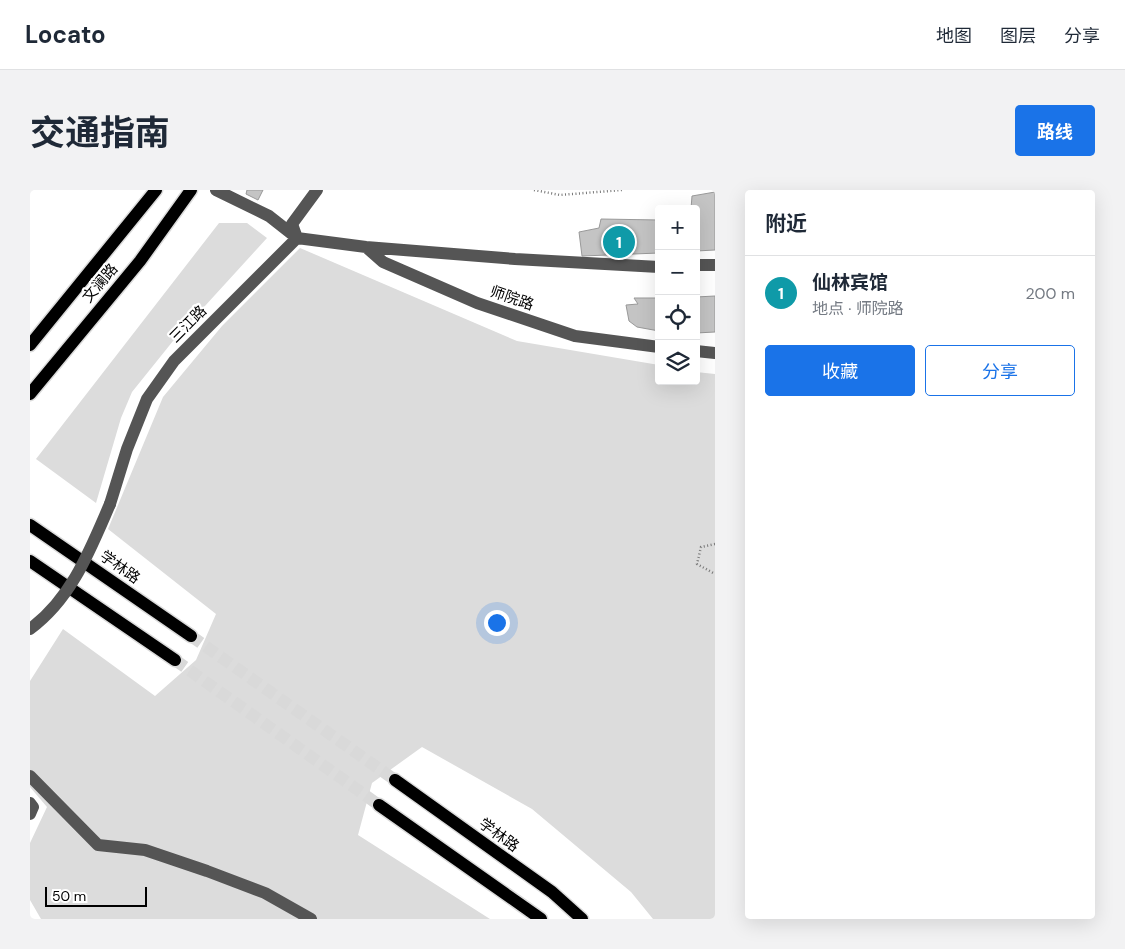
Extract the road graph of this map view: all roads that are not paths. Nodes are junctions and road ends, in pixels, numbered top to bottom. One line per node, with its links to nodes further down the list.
1 (156, 190): 10 (main road, 文澜路)
2 (191, 190): 14 (main road, 文澜路)
3 (216, 190): 5 (street)
4 (317, 190): 5 (street)
5 (296, 238): 6 (street); 17 (street, 三江路, bridge)
6 (366, 247): 9 (street); 11 (street, 师院路)
7 (700, 265): 8 (street)
8 (715, 265)
9 (655, 267)
10 (30, 345)
11 (655, 347)
12 (700, 351): 13 (street)
13 (715, 353)
14 (30, 394)
15 (30, 525): 17 (main road, 学林路)
16 (30, 561): 18 (main road)
17 (84, 562): 18 (street, 三江路, bridge); 20 (main road, 学林路)
18 (70, 588): 19 (street, 三江路, bridge); 21 (main road)
19 (30, 629)
20 (191, 636)
21 (175, 660)
22 (30, 776): 27 (street)
23 (395, 780): 29 (main road, 学林路)
24 (30, 803): 26 (street)
25 (379, 805): 28 (main road)
26 (30, 814)
27 (311, 919)
28 (541, 919)
29 (582, 919)

